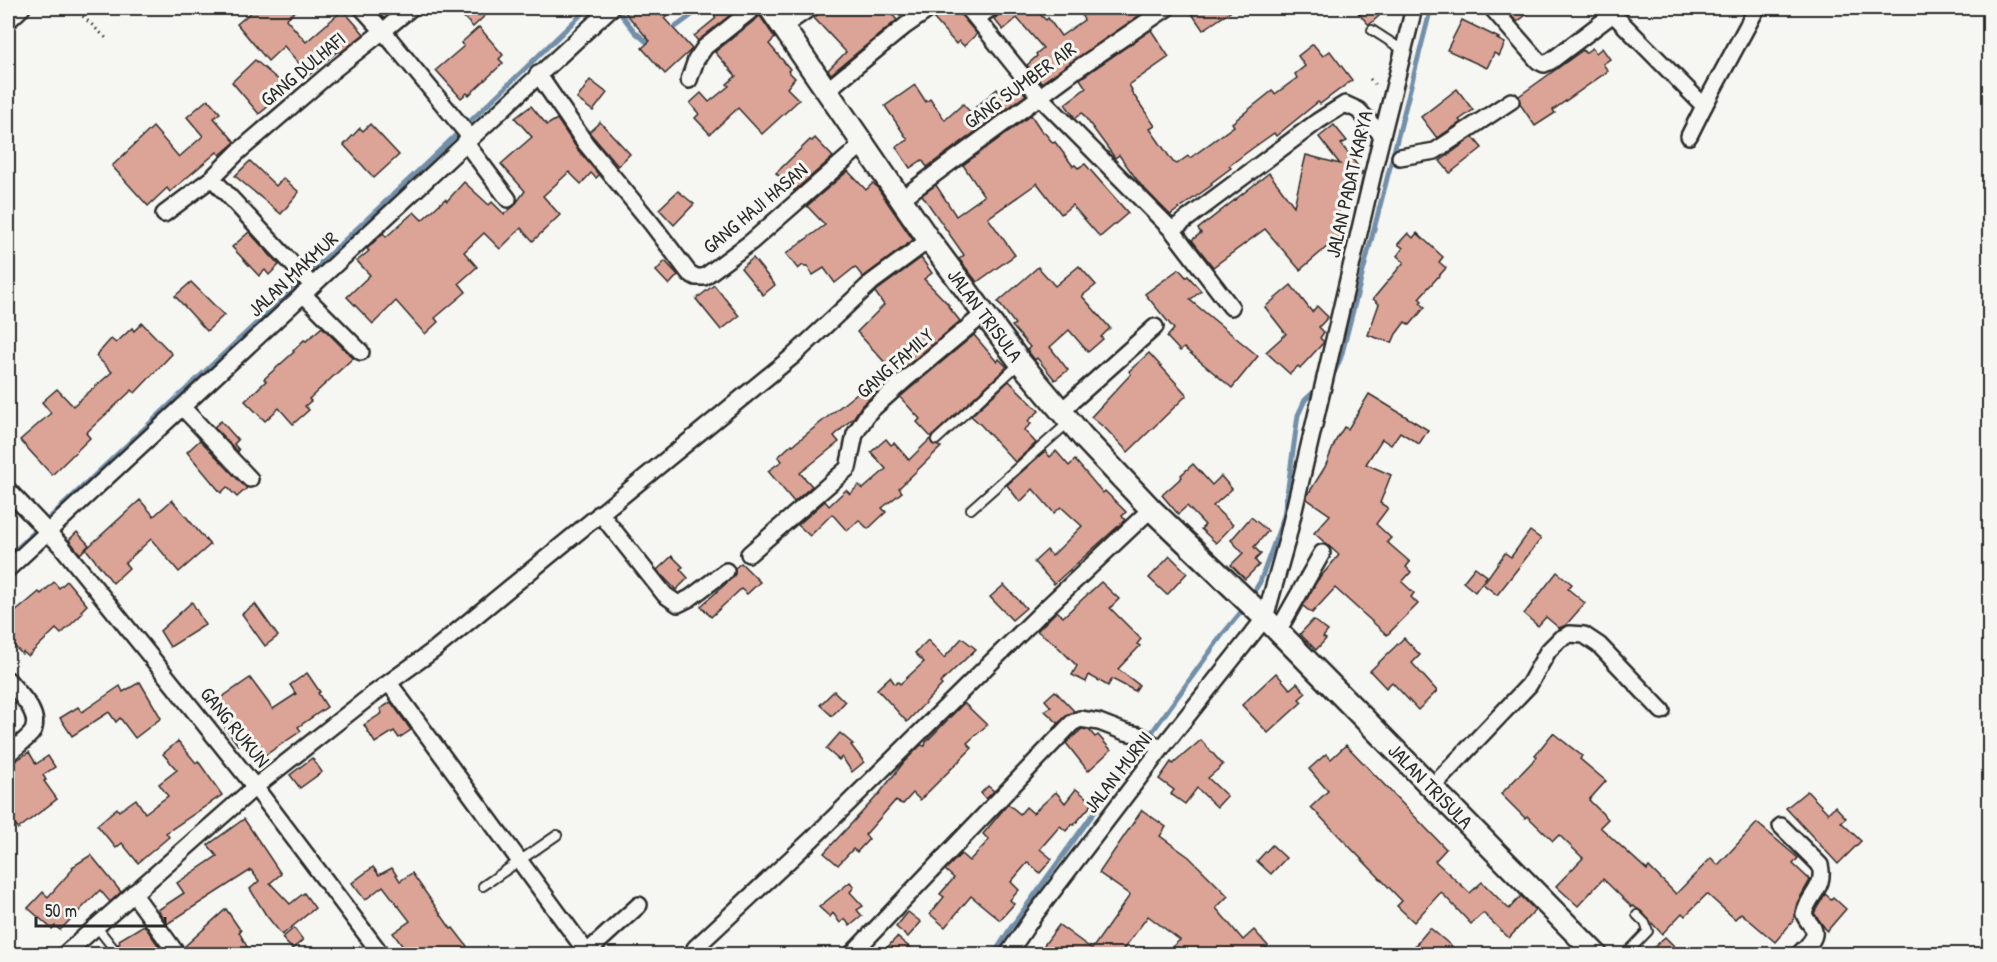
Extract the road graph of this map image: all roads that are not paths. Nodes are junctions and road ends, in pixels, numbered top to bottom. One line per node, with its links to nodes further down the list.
1 (22, 8): 16 (street)
2 (362, 8): 19 (street)
3 (411, 8): 19 (street, GANG DULHAFI)
4 (754, 8): 22 (street)
5 (770, 8): 17 (street, JALAN TRISULA)
6 (810, 8): 17 (street)
7 (931, 8): 23 (street)
8 (991, 8): 15 (street)
9 (1167, 8): 24 (street, GANG SUMBER AIR)
10 (1414, 8): 20 (street, JALAN PADAT KARYA)
11 (1492, 8): 14 (street)
12 (610, 9): 21 (street, JALAN MAKMUR)
13 (1755, 9): 26 (street)
14 (1610, 11): 26 (street)
15 (972, 13): 24 (street)
16 (8, 21)
17 (782, 27): 23 (street, JALAN TRISULA)
18 (1372, 30): 20 (lane)
19 (383, 31): 27 (street); 32 (street, GANG DULHAFI)
20 (1403, 50): 28 (street, JALAN PADAT KARYA)
21 (538, 74): 27 (street, JALAN MAKMUR); 30 (street, GANG HAJI HASAN)
22 (689, 80)
23 (826, 91): 30 (street, JALAN TRISULA)
24 (1041, 97): 34 (street, GANG SUMBER AIR); 36 (street)
25 (1511, 101): 31 (street)
26 (1704, 106): 29 (street)
27 (464, 132): 33 (street); 38 (street, JALAN MAKMUR)
28 (1382, 135): 31 (street, JALAN PADAT KARYA); 36 (street)
29 (1689, 136)
30 (863, 144): 34 (street, JALAN TRISULA)
31 (1388, 154): 57 (street, JALAN PADAT KARYA)
32 (212, 178): 35 (street, GANG DULHAFI); 38 (street)
33 (508, 199)
34 (901, 199): 37 (street, JALAN TRISULA)
35 (164, 214)
36 (1172, 230): 39 (street)
37 (929, 240): 40 (street, JALAN TRISULA); 51 (street)
38 (305, 283): 42 (street); 44 (street, JALAN MAKMUR)
39 (1231, 307)
40 (984, 314): 43 (street, JALAN TRISULA); 54 (street, GANG FAMILY)
41 (1155, 327): 45 (street)
42 (361, 352)
43 (1020, 363): 45 (street, JALAN TRISULA); 46 (lane)
44 (183, 408): 47 (street); 52 (street, JALAN MAKMUR)
45 (1065, 417): 49 (lane); 50 (street, JALAN TRISULA)
46 (936, 440)
47 (250, 479)
48 (8, 490): 52 (street, GANG RUKUN)
49 (971, 509)
50 (1151, 509): 57 (street, JALAN TRISULA); 73 (street)
51 (600, 513): 56 (street); 59 (street)
52 (41, 526): 55 (street, JALAN MAKMUR); 63 (street, GANG RUKUN)
53 (1322, 553): 57 (street)
54 (749, 554)
55 (8, 569)
56 (726, 572)
57 (1266, 619): 61 (street, JALAN MURNI); 64 (street, JALAN TRISULA)
58 (8, 680): 62 (street)
59 (389, 683): 63 (street); 67 (street)
60 (1662, 711): 64 (street)
61 (1157, 747): 79 (street); 80 (street, JALAN MURNI)
62 (8, 754)
63 (255, 787): 69 (street); 77 (street, GANG RUKUN)
64 (1432, 787): 81 (street, JALAN TRISULA)
65 (1781, 826): 83 (street)
66 (557, 834): 67 (lane)
67 (520, 861): 68 (lane); 78 (street)
68 (483, 886)
69 (133, 893): 72 (street); 76 (street)
70 (639, 905): 78 (street)
71 (1636, 915): 82 (lane)
72 (96, 926): 74 (street); 75 (lane)
73 (695, 948)
74 (65, 954)
75 (118, 954)
76 (177, 954)
77 (381, 954)
78 (586, 954)
79 (852, 954)
80 (1008, 954)
81 (1596, 954)
82 (1626, 954)
83 (1799, 954)

